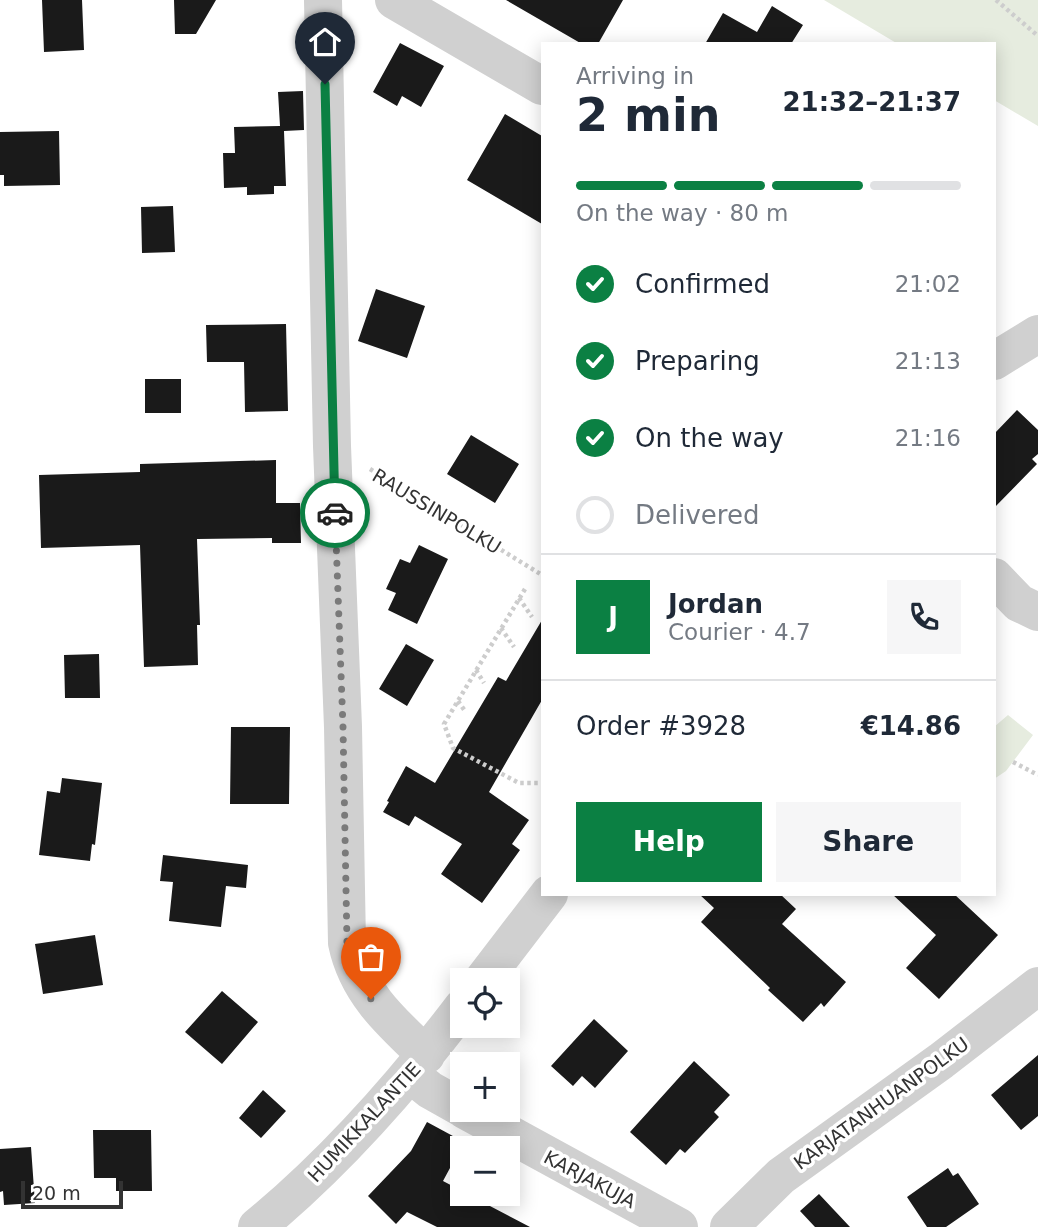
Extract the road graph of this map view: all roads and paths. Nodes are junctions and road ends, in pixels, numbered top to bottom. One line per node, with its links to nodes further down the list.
1 (323, 0): 8 (street, KARJAKUJA)
2 (394, 0): 5 (street)
3 (996, 0): 4 (path)
4 (1038, 36)
5 (541, 85)
6 (1038, 334): 7 (street)
7 (997, 356)
8 (332, 446): 9 (path, RAUSSINPOLKU); 28 (street, KARJAKUJA)
9 (541, 574)
10 (996, 579): 13 (street)
11 (525, 589): 12 (path)
12 (519, 598): 14 (path); 15 (path)
13 (1038, 612)
14 (532, 617)
15 (502, 628): 16 (path); 17 (path)
16 (514, 648)
17 (476, 670): 18 (path); 19 (path)
18 (484, 683)
19 (458, 701): 20 (path); 23 (path)
20 (465, 711)
21 (1013, 762): 22 (path)
22 (1038, 775)
23 (541, 783)
24 (547, 896): 25 (street)
25 (493, 968)
26 (1038, 986): 33 (street, KARJATANHUANPOLKU)
27 (450, 1024): 28 (street, HUMIKKALANTIE)
28 (418, 1065): 29 (street, KARJAKUJA); 31 (street, HUMIKKALANTIE)
29 (450, 1102)
30 (487, 1122): 32 (street, KARJAKUJA)
31 (257, 1227)
32 (679, 1227)
33 (729, 1227)

